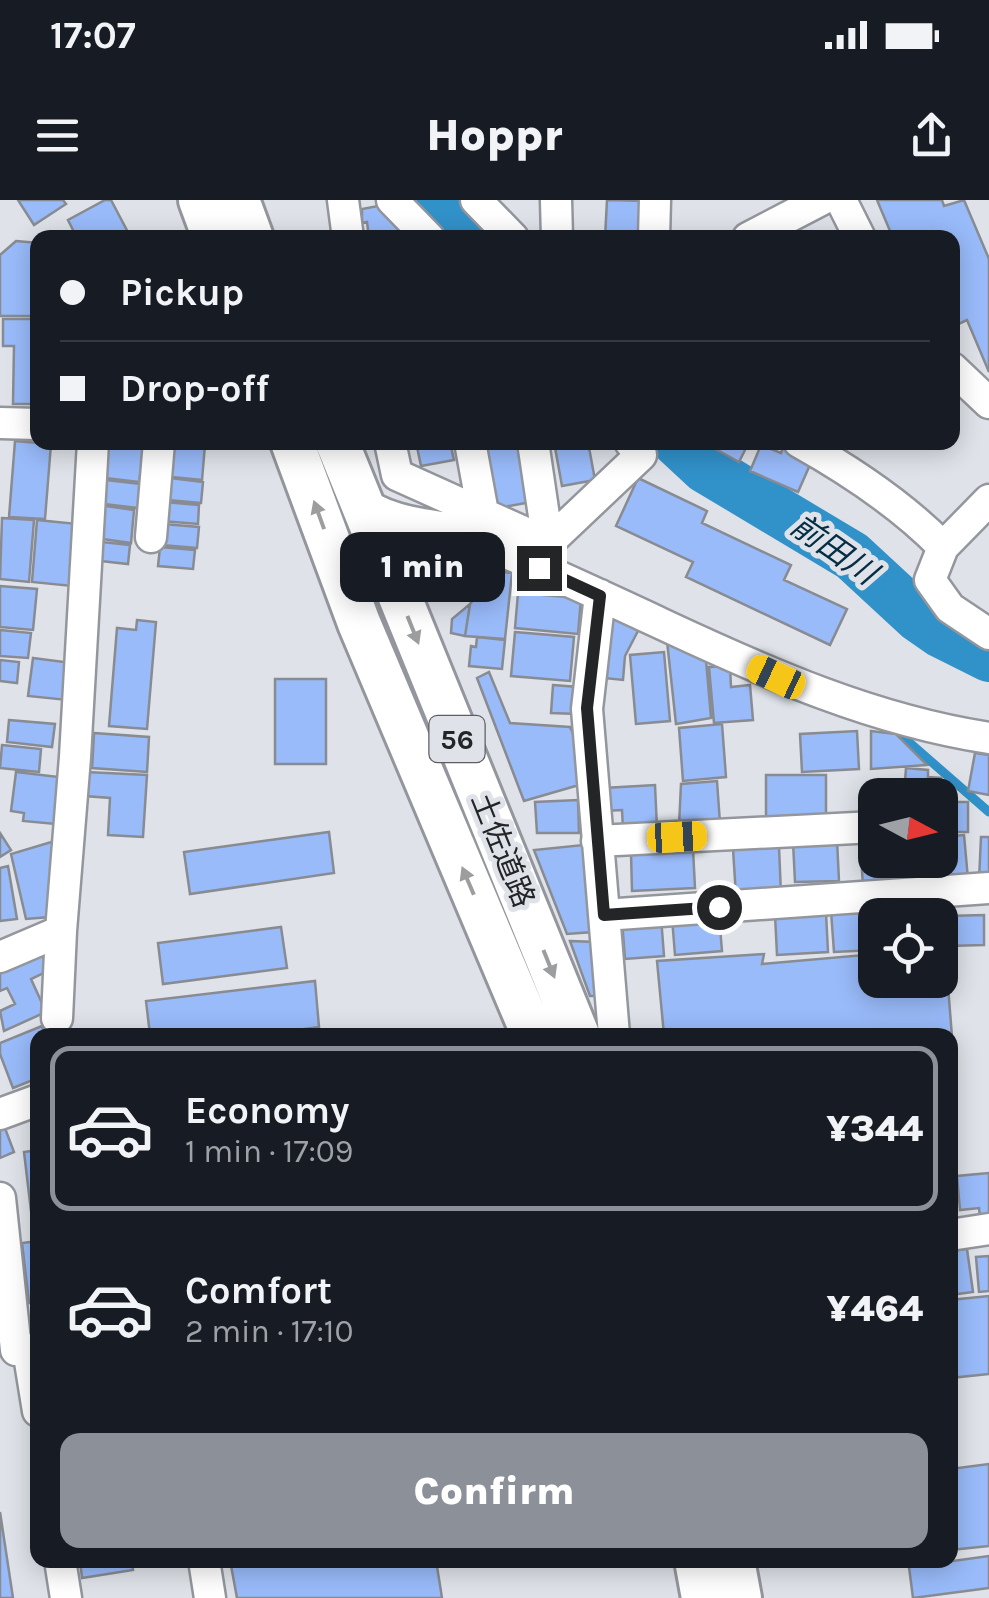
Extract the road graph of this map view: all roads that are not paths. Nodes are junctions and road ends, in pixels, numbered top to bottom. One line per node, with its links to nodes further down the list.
1 (200, 200): 10 (highway)
2 (238, 200): 11 (highway)
3 (343, 200): 12 (street)
4 (392, 200): 13 (street)
5 (476, 200): 14 (street)
6 (556, 200): 15 (street)
7 (655, 200): 16 (street)
8 (821, 200): 17 (street)
9 (842, 200): 18 (street)
10 (211, 230)
11 (249, 230)
12 (347, 230)
13 (421, 230)
14 (506, 230)
15 (557, 230)
16 (654, 230)
17 (763, 230)
18 (856, 230)
19 (960, 376): 20 (street)
20 (989, 403)
21 (0, 423): 22 (street)
22 (30, 424)
23 (92, 450): 46 (street)
24 (158, 450): 36 (street)
25 (296, 450): 49 (highway, 土佐道路 / 56, one-way to 25)
26 (302, 450): 34 (street)
27 (341, 450): 34 (highway, 土佐道路 / 56)
28 (392, 450): 35 (street)
29 (471, 450): 35 (street)
30 (534, 450): 38 (street)
31 (637, 450): 38 (street)
32 (812, 450): 37 (street)
33 (989, 500): 37 (street)
34 (365, 505): 38 (street); 50 (highway, 土佐道路 / 56, one-way to 50)
35 (483, 513): 38 (street)
36 (151, 537)
37 (943, 547): 40 (street)
38 (544, 555): 39 (street)
39 (600, 596): 41 (street); 43 (street)
40 (989, 634)
41 (989, 738)
42 (858, 828): 43 (street)
43 (598, 841): 45 (street)
44 (989, 888): 45 (street)
45 (604, 915): 51 (street)
46 (61, 932): 47 (street); 48 (street)
47 (0, 957)
48 (57, 1018)
49 (529, 1028)
50 (575, 1028)
51 (613, 1028)
52 (30, 1103): 53 (street)
53 (0, 1114)
54 (0, 1198): 57 (street)
55 (989, 1230): 56 (street)
56 (958, 1235)
57 (20, 1350): 58 (street)
58 (30, 1384)
59 (61, 1568): 63 (street)
60 (205, 1568): 64 (street)
61 (697, 1568): 65 (highway)
62 (734, 1568): 66 (highway)
63 (66, 1598)
64 (210, 1598)
65 (703, 1598)
66 (740, 1598)

